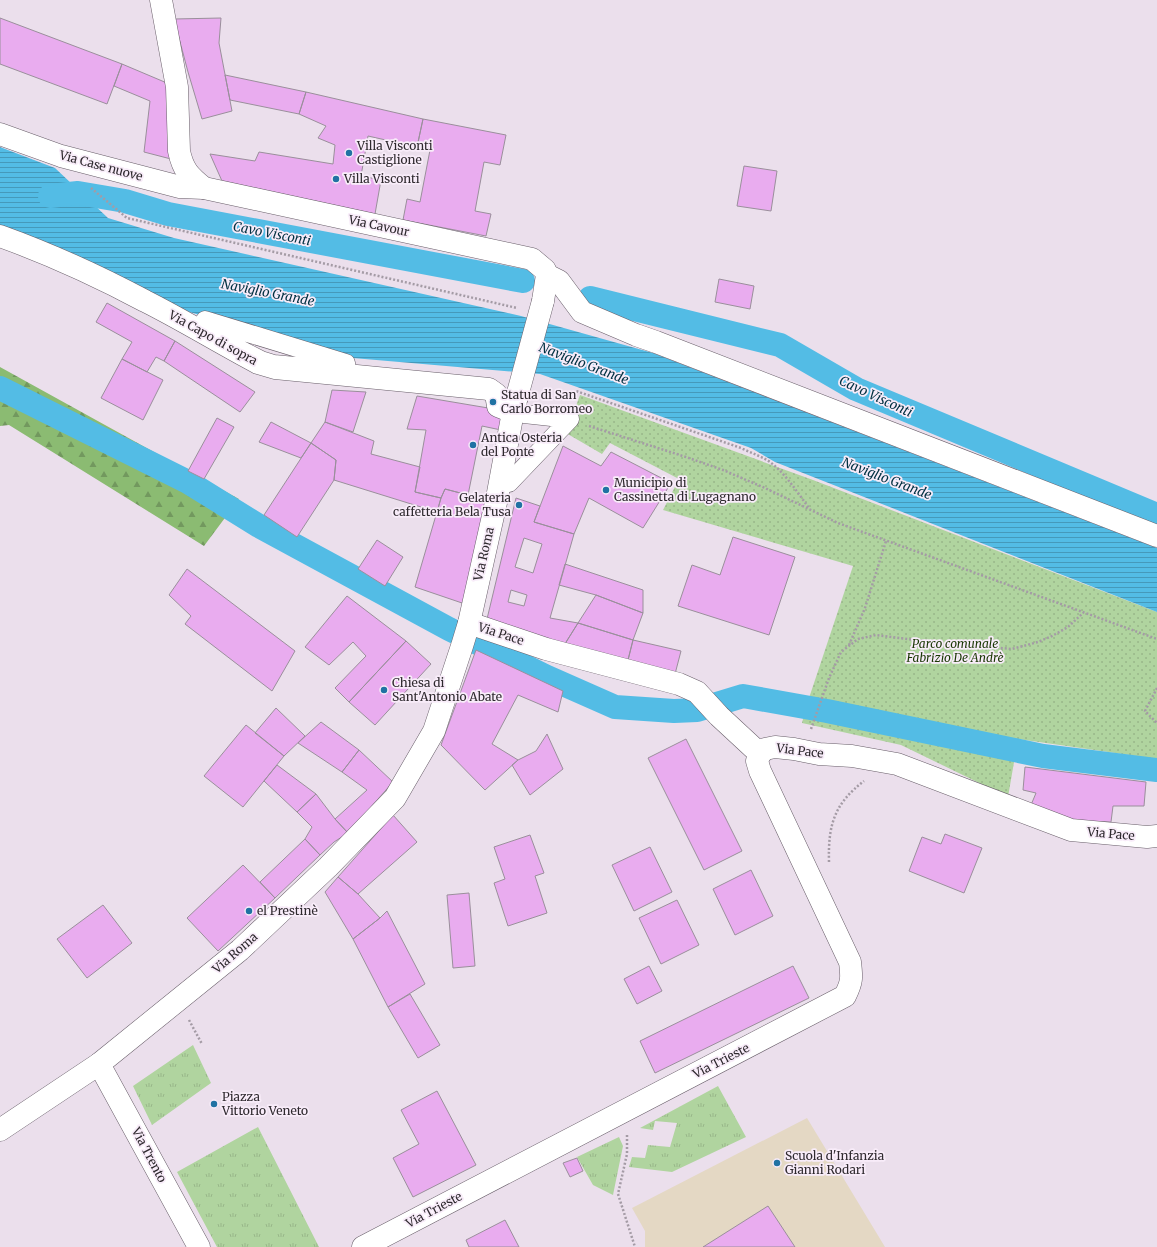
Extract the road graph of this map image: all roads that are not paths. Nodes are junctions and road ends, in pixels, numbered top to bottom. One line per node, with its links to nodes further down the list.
1 (161, 0): 3 (street)
2 (0, 134): 3 (street, Via Case nuove)
3 (204, 188): 5 (street, Via Cavour)
4 (0, 236): 7 (street, Via Capo di sopra)
5 (547, 275): 7 (street, Via Roma, bridge); 9 (street, Via Cavour)
6 (346, 363): 6 (street)
7 (514, 406): 8 (street, Via Roma); 8 (street)
8 (500, 480): 10 (street, Via Roma)
9 (1157, 536)
10 (469, 623): 11 (street, Via Pace); 13 (street, Via Roma)
11 (760, 754): 12 (street, Via Pace); 16 (street, Via Trieste)
12 (1157, 836)
13 (99, 1064): 14 (street, Via Roma); 15 (street, Via Trento)
14 (0, 1130)
15 (199, 1247)
16 (363, 1247)

